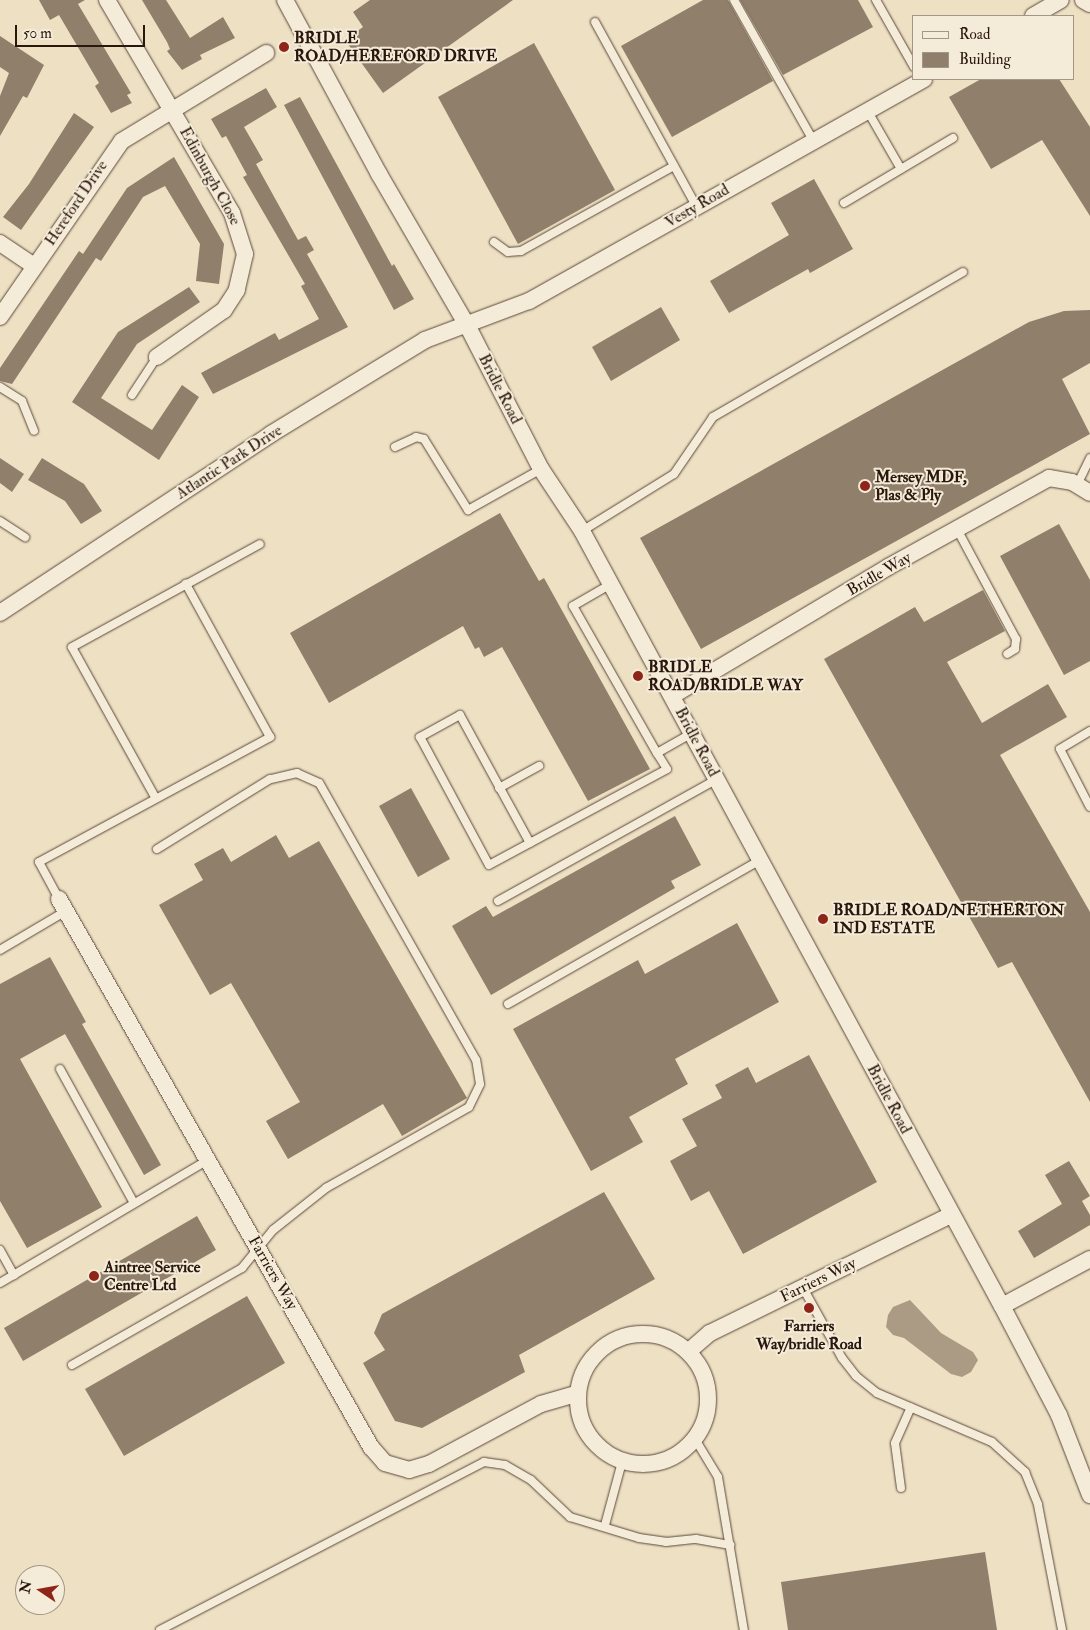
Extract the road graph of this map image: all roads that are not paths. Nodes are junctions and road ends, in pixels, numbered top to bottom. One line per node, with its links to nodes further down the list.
1 (107, 0): 13 (street)
2 (285, 0): 26 (street, Bridle Road)
3 (734, 0): 16 (lane)
4 (876, 0): 11 (lane)
5 (1061, 0): 8 (street)
6 (1083, 0): 7 (street)
7 (1090, 4)
8 (1034, 15)
9 (596, 22): 17 (lane)
10 (266, 53): 13 (street, Hereford Drive)
11 (912, 62)
12 (914, 80): 14 (street, Vesty Road)
13 (171, 108): 23 (street, Hereford Drive); 27 (street, Edinburgh Close)
14 (867, 110): 16 (street, Vesty Road); 18 (lane)
15 (953, 138): 18 (lane)
16 (813, 140): 20 (street, Vesty Road)
17 (674, 166): 20 (lane); 21 (lane)
18 (901, 169): 19 (lane)
19 (844, 203)
20 (696, 206): 26 (street, Vesty Road)
21 (494, 242)
22 (0, 243): 23 (street)
23 (34, 266): 25 (street, Hereford Drive)
24 (964, 272): 36 (lane)
25 (0, 317)
26 (466, 325): 33 (street, Bridle Road); 42 (street, Atlantic Park Drive)
27 (157, 357): 29 (lane)
28 (0, 387): 30 (lane)
29 (132, 395)
30 (34, 431)
31 (395, 447): 33 (lane)
32 (1090, 458): 34 (lane)
33 (541, 469): 36 (street, Bridle Road)
34 (1084, 489): 37 (street, Bridle Way)
35 (0, 520): 38 (lane)
36 (582, 531): 41 (street, Bridle Road)
37 (958, 531): 43 (lane); 44 (street, Bridle Way)
38 (25, 537)
39 (260, 544): 40 (lane)
40 (186, 584): 51 (lane); 51 (lane)
41 (611, 584): 44 (street, Bridle Road); 47 (lane)
42 (0, 613)
43 (1006, 654)
44 (672, 696): 46 (street, Bridle Road)
45 (1090, 731): 52 (lane)
46 (692, 733): 47 (lane); 49 (street, Bridle Road)
47 (657, 753): 53 (lane)
48 (539, 766): 50 (lane)
49 (717, 779): 55 (street, Bridle Road); 56 (lane)
50 (500, 788): 53 (lane); 53 (lane)
51 (155, 798): 57 (lane)
52 (1090, 807)
53 (530, 843)
54 (158, 849): 65 (lane)
55 (760, 860): 59 (lane); 63 (street, Bridle Road)
56 (498, 901)
57 (63, 905): 58 (lane); 61 (street, Farriers Way)
58 (0, 950)
59 (508, 1004)
60 (60, 1069): 62 (lane)
61 (208, 1160): 62 (lane); 65 (street, Farriers Way)
62 (134, 1204): 67 (lane)
63 (951, 1215): 69 (street, Farriers Way); 70 (street, Bridle Road)
64 (0, 1250): 67 (lane)
65 (260, 1251): 72 (lane); 73 (street, Farriers Way)
66 (1090, 1259): 70 (street)
67 (14, 1275): 68 (lane)
68 (0, 1283)
69 (803, 1288): 71 (street, Farriers Way); 74 (lane)
70 (1002, 1306): 78 (street, Bridle Road)
71 (689, 1351): 73 (street); 75 (street)
72 (72, 1365)
73 (577, 1394): 76 (street)
74 (911, 1408): 77 (lane); 83 (lane)
75 (695, 1439): 76 (street); 80 (lane)
76 (622, 1462): 79 (lane)
77 (902, 1488)
78 (1090, 1495)
79 (606, 1525): 80 (lane); 81 (lane)
80 (730, 1545): 82 (lane)
81 (160, 1630)
82 (744, 1630)
83 (1062, 1630)

